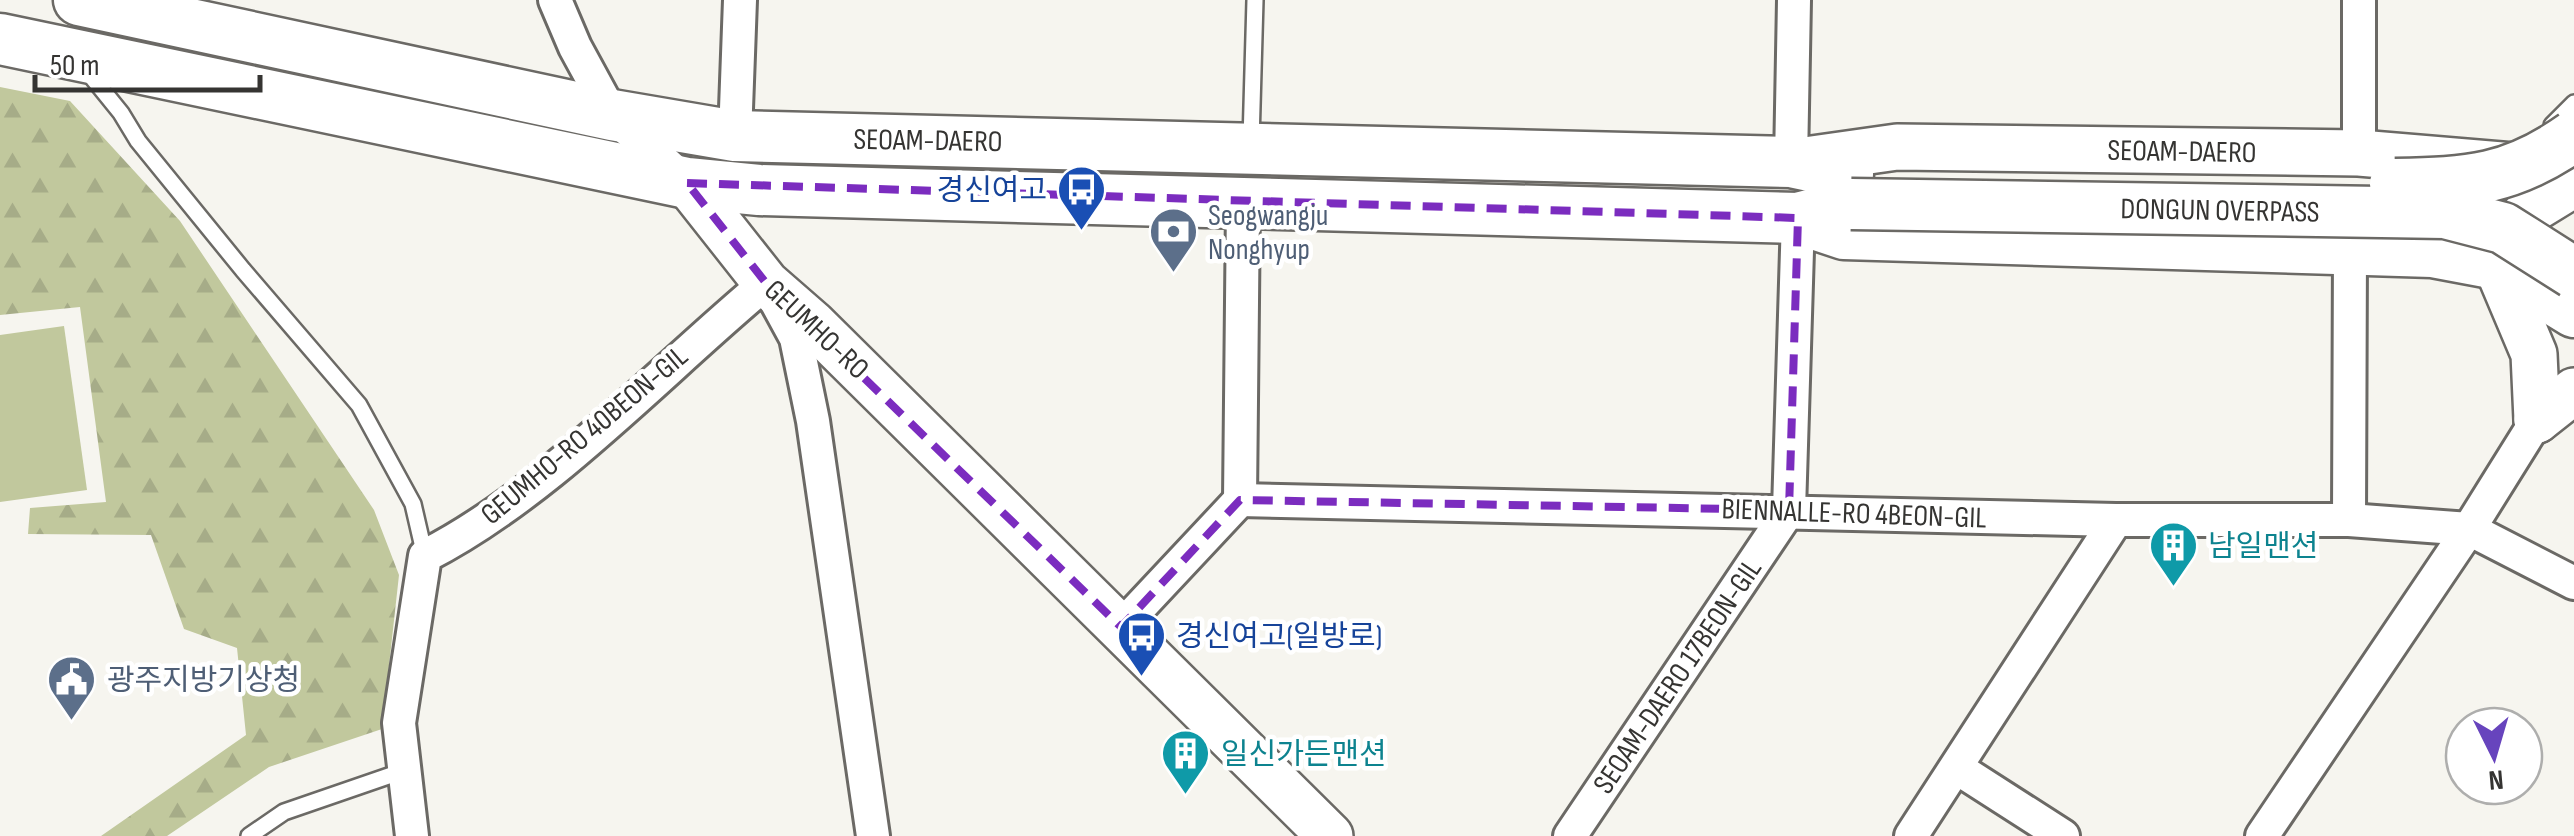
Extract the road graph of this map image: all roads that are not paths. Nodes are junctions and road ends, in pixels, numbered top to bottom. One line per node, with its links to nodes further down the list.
1 (79, 0): 10 (main road, SEOAM-DAERO)
2 (555, 0): 10 (street, GEUMHO-RO)
3 (740, 0): 11 (street)
4 (1255, 0): 13 (lane)
5 (1794, 0): 15 (street)
6 (2359, 0): 14 (street)
7 (0, 39): 8 (main road, SEOAM-DAERO)
8 (75, 57): 17 (main road, SEOAM-DAERO); 34 (lane)
9 (2574, 103): 12 (lane)
10 (612, 115): 11 (main road, SEOAM-DAERO); 17 (street, GEUMHO-RO)
11 (736, 136): 13 (main road, SEOAM-DAERO)
12 (2535, 144): 14 (street, SEOAM-DAERO); 16 (street, SEOAM-DAERO); 19 (main road, DONGUN OVERPASS, bridge)
13 (1251, 149): 15 (main road, SEOAM-DAERO)
14 (2359, 154): 15 (street, SEOAM-DAERO)
15 (1791, 162): 19 (main road, SEOAM-DAERO)
16 (2574, 171)
17 (687, 183): 20 (main road, SEOAM-DAERO); 25 (street, GEUMHO-RO)
18 (2574, 184): 23 (street)
19 (1850, 189): 21 (main road, SEOAM-DAERO); 24 (main road, DONGUN OVERPASS, bridge)
20 (1244, 203): 21 (main road, SEOAM-DAERO); 29 (street)
21 (1798, 218): 22 (main road); 30 (street)
22 (2350, 249): 23 (main road); 32 (street)
23 (2496, 264): 26 (main road); 28 (street)
24 (2574, 272)
25 (766, 283): 34 (street, GEUMHO-RO 40BEON-GIL); 36 (street, GEUMHO-RO); 42 (street)
26 (2574, 312)
27 (2574, 390): 28 (street)
28 (2537, 420): 33 (street)
29 (1240, 500): 30 (street, BIENNALLE-RO 4BEON-GIL); 36 (street)
30 (1789, 510): 31 (street, BIENNALLE-RO 4BEON-GIL); 43 (street, SEOAM-DAERO 17BEON-GIL)
31 (2116, 520): 32 (street, BIENNALLE-RO 4BEON-GIL); 37 (street)
32 (2349, 520): 33 (street, BIENNALLE-RO 4BEON-GIL)
33 (2468, 529): 35 (street); 46 (street)
34 (425, 556): 38 (street)
35 (2574, 583)
36 (1121, 627): 39 (street, GEUMHO-RO)
37 (1957, 768): 44 (street); 45 (street)
38 (403, 771): 40 (lane); 41 (street)
39 (1318, 832)
40 (249, 836)
41 (412, 836)
42 (873, 836)
43 (1570, 836)
44 (1911, 836)
45 (2063, 836)
46 (2262, 836)

